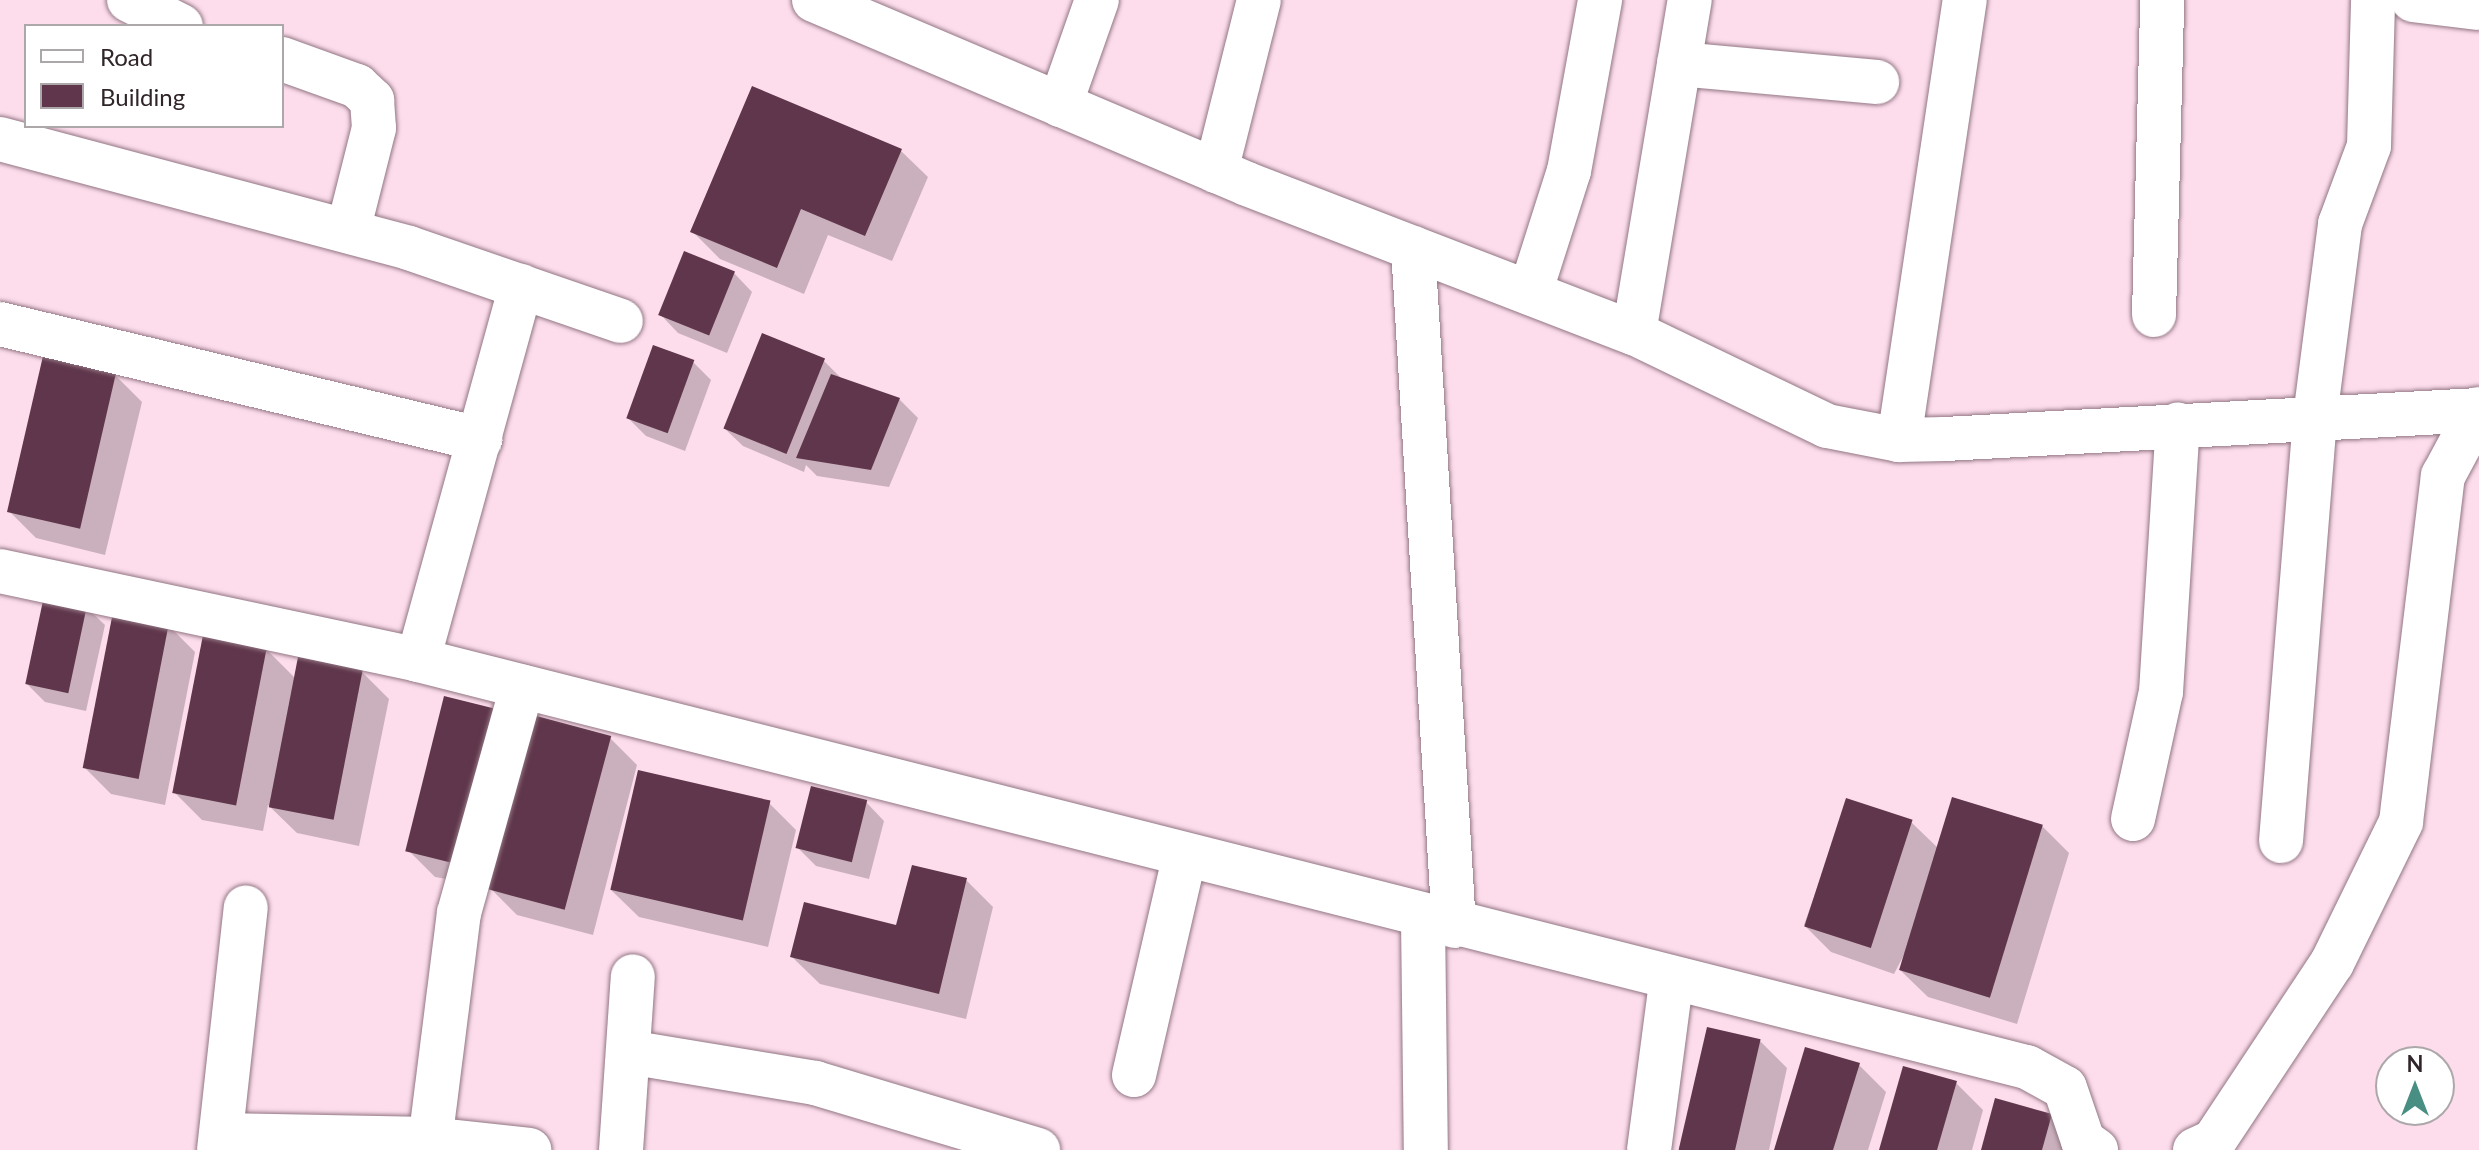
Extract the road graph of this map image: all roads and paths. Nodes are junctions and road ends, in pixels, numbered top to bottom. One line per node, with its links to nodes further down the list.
1 (129, 0): 12 (street)
2 (814, 0): 16 (street)
3 (1097, 0): 16 (street)
4 (1259, 0): 18 (street)
5 (1600, 0): 22 (street)
6 (1690, 0): 14 (street)
7 (1965, 0): 31 (street)
8 (2162, 0): 23 (street)
9 (2373, 0): 28 (street)
10 (2413, 0): 11 (street)
11 (2479, 8)
12 (177, 24)
13 (284, 60): 19 (street)
14 (1679, 64): 15 (street); 26 (street)
15 (1877, 82)
16 (1060, 105): 18 (street)
17 (0, 139): 19 (street)
18 (1216, 171): 20 (street)
19 (348, 231): 21 (street)
20 (1413, 248): 22 (street); 39 (street)
21 (521, 286): 24 (street); 30 (street)
22 (1530, 293): 26 (street)
23 (2154, 315)
24 (621, 321)
25 (0, 324): 30 (street)
26 (1634, 333): 31 (street)
27 (2479, 410): 28 (street); 52 (street)
28 (2315, 417): 29 (street); 36 (street)
29 (2178, 425): 31 (street); 35 (street)
30 (480, 439): 33 (street)
31 (1899, 440)
32 (0, 571): 33 (street)
33 (418, 660): 34 (street)
34 (522, 687): 37 (street); 45 (street)
35 (2133, 819)
36 (2281, 841)
37 (1184, 858): 39 (street); 43 (street)
38 (246, 907): 44 (street)
39 (1438, 922): 41 (street); 49 (street)
40 (633, 976): 42 (street)
41 (1671, 982): 50 (street); 51 (street)
42 (628, 1052): 47 (street); 48 (street)
43 (1134, 1075)
44 (220, 1142): 45 (street)
45 (429, 1144): 46 (street)
46 (529, 1150)
47 (621, 1150)
48 (1038, 1150)
49 (1426, 1150)
50 (1649, 1150)
51 (2096, 1150)
52 (2195, 1150)

